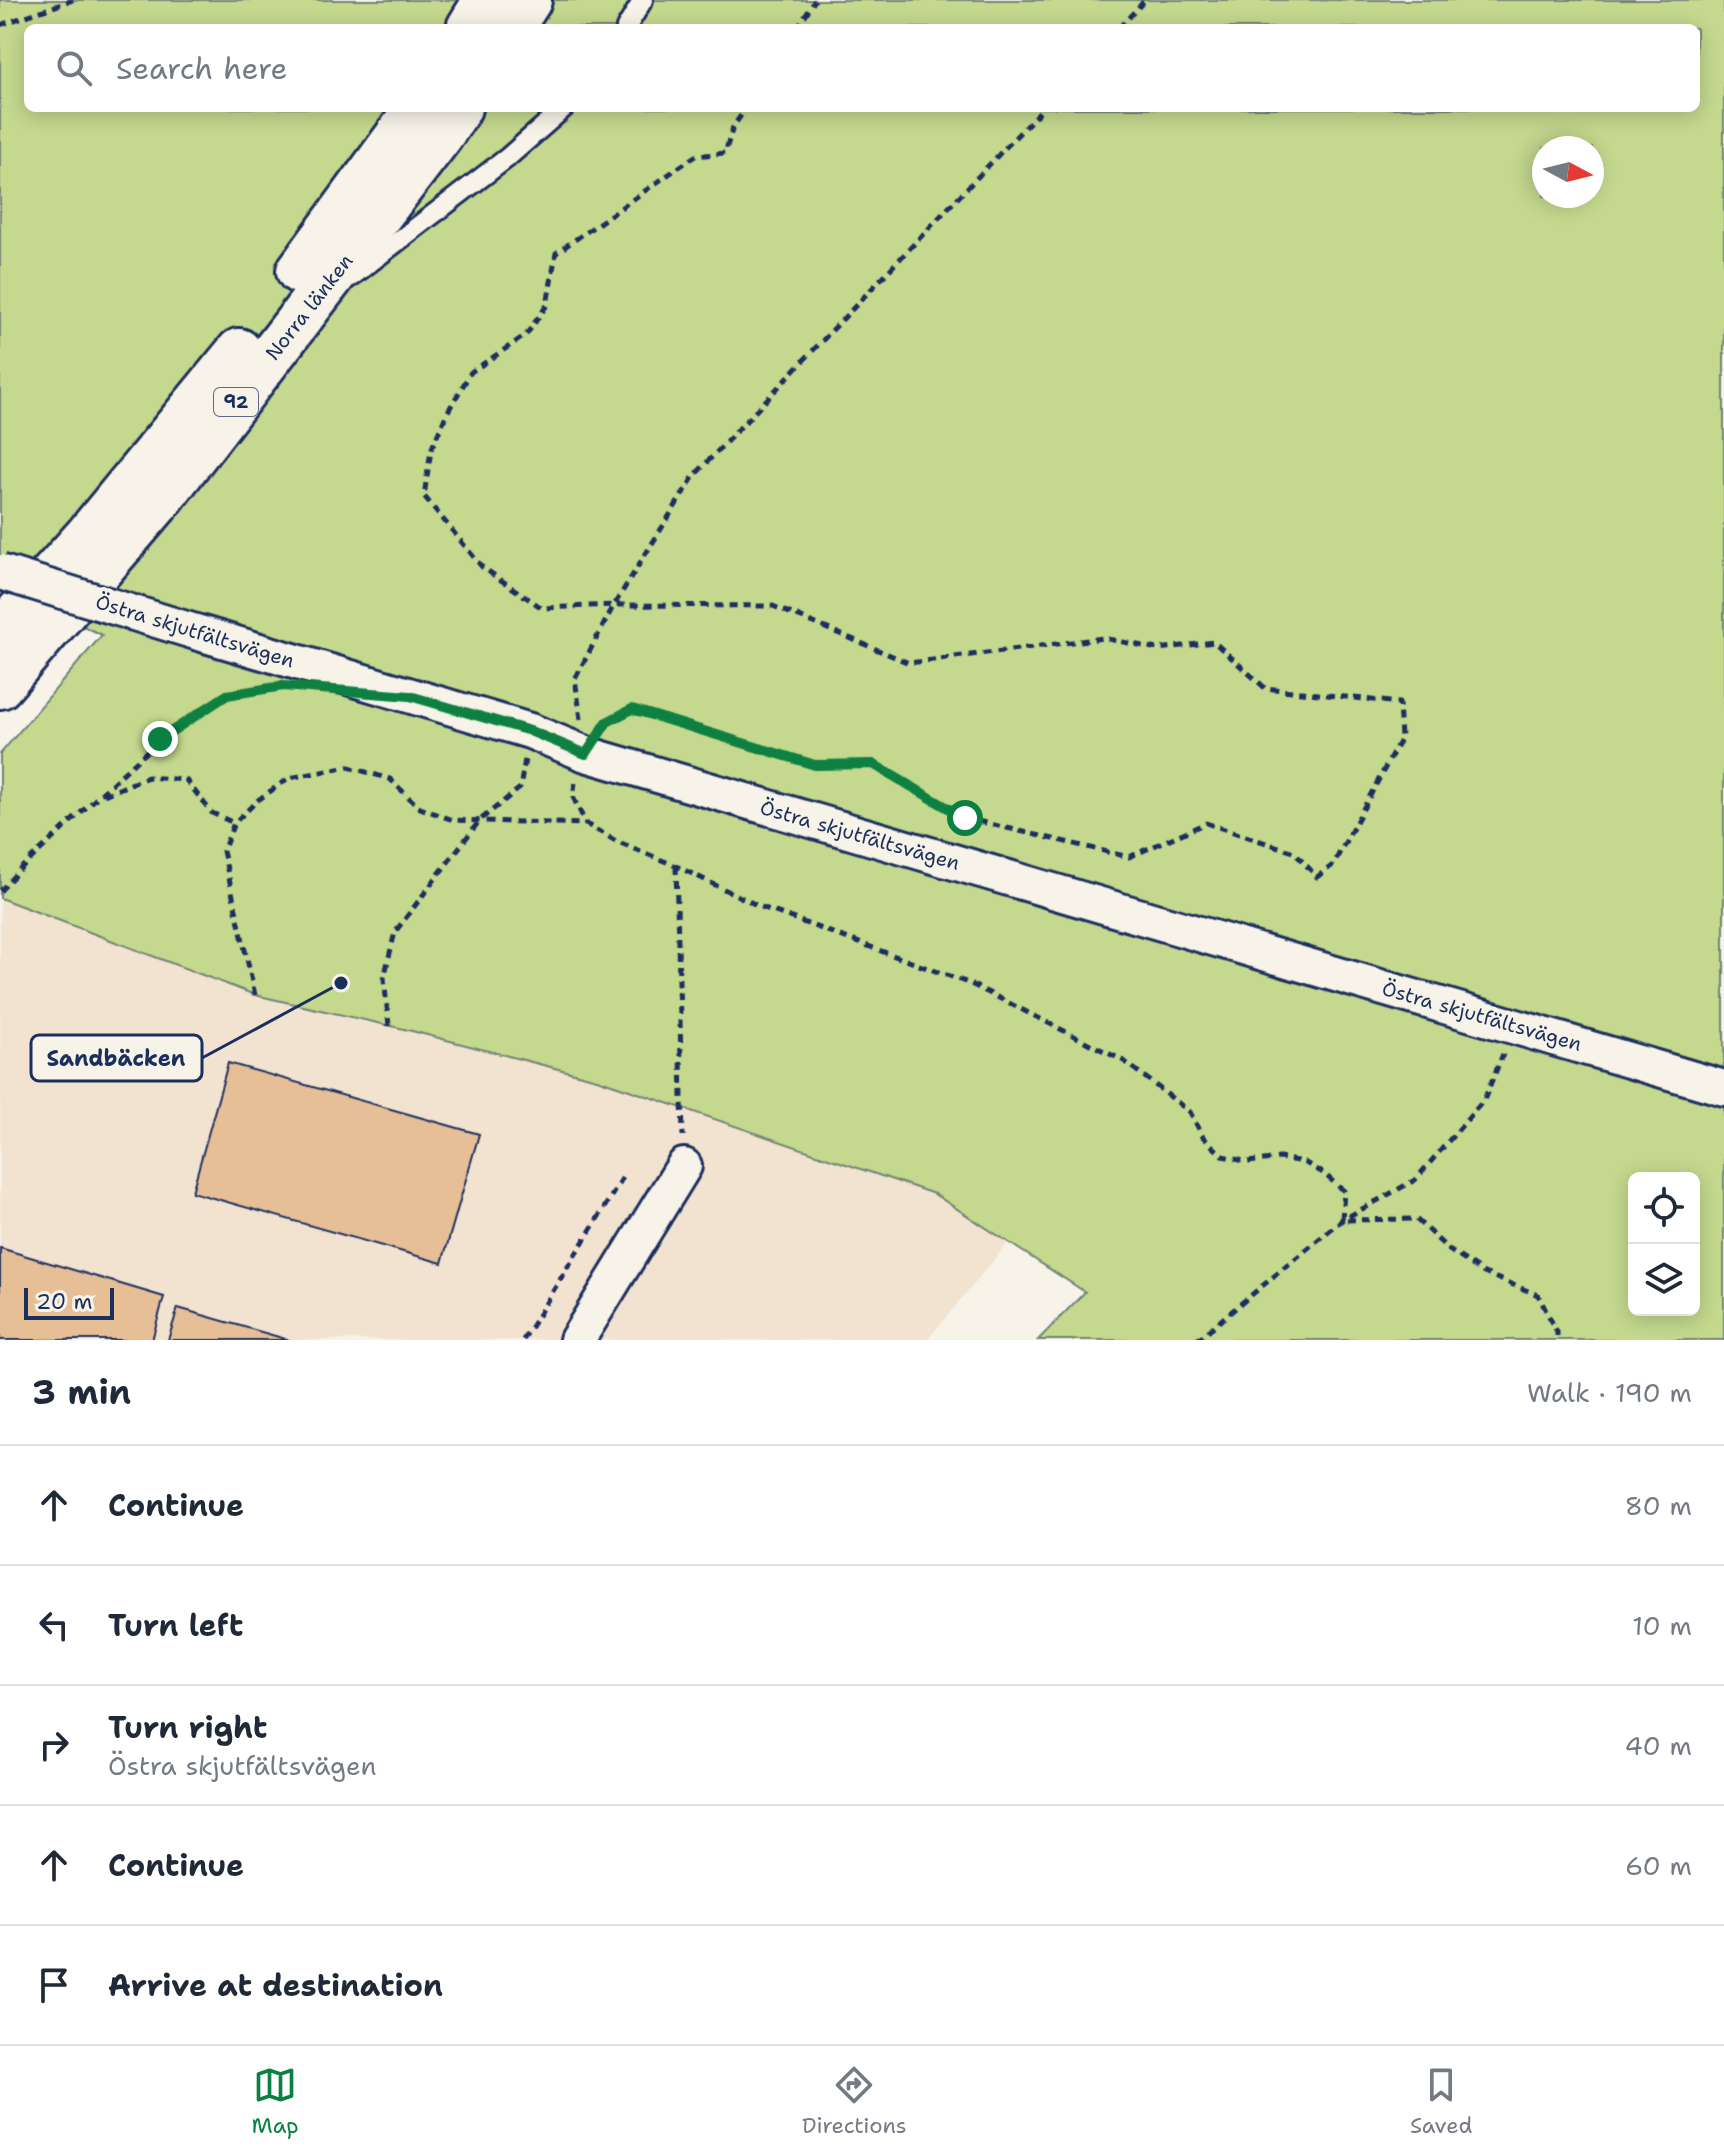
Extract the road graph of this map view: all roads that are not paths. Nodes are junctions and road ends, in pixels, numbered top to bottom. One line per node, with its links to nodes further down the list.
1 (486, 0): 4 (highway)
2 (529, 0): 5 (highway)
3 (643, 0): 6 (lane)
4 (471, 24)
5 (514, 24)
6 (628, 24)
7 (415, 112): 12 (highway, Norra länken / 92)
8 (456, 112): 10 (highway, Norra länken / 92)
9 (559, 112): 10 (lane)
10 (305, 313): 13 (highway, Norra länken / 92)
11 (0, 572): 14 (street, Östra skjutfältsvägen, bridge)
12 (0, 633)
13 (0, 686)
14 (1724, 1088)
15 (684, 1166): 16 (street)
16 (577, 1340)

